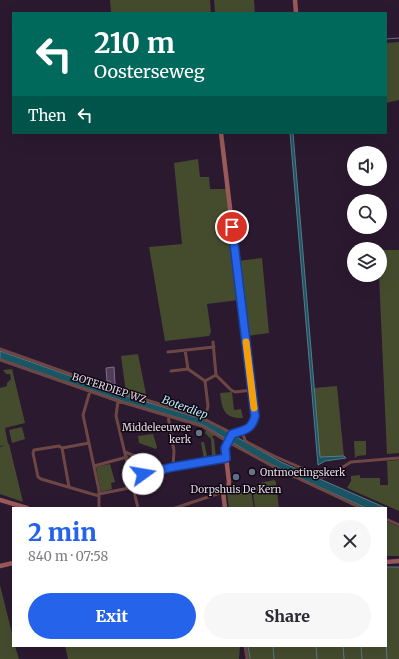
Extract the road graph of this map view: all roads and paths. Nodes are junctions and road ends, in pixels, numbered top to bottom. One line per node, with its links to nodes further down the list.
1 (295, 0): 2 (street)
2 (296, 12)
3 (221, 134): 14 (street)
4 (213, 342): 5 (street)
5 (214, 347): 7 (street); 12 (street)
6 (0, 349): 18 (street)
7 (186, 350): 8 (street); 10 (street)
8 (168, 352)
9 (0, 360): 15 (street, BOTERDIEP WZ)
10 (188, 369): 11 (street); 13 (street)
11 (171, 371)
12 (216, 375): 13 (street); 14 (street)
13 (205, 381): 18 (street)
14 (252, 390): 19 (street)
15 (90, 391): 16 (street, BOTERDIEP WZ); 22 (street)
16 (118, 400): 17 (street, BOTERDIEP WZ); 24 (street)
17 (168, 416): 21 (street, BOTERDIEP WZ); 29 (street)
18 (205, 419): 20 (street)
19 (242, 432): 20 (street); 27 (street)
20 (233, 434): 21 (street)
21 (228, 442): 26 (street); 42 (street, BOTERDIEP WZ)
22 (89, 443): 23 (street); 28 (street)
23 (62, 448): 32 (street); 32 (street)
24 (126, 452): 25 (street); 30 (street)
25 (127, 457): 28 (street); 31 (street)
26 (226, 458): 29 (street); 34 (street)
27 (399, 458)
28 (94, 466): 35 (street)
29 (173, 467): 30 (street)
30 (166, 469): 31 (street)
31 (132, 477): 33 (street)
32 (69, 487): 35 (street)
33 (134, 487): 35 (street); 39 (street)
34 (223, 492): 40 (street); 41 (street)
35 (99, 495): 38 (street)
36 (0, 500): 37 (street)
37 (24, 507)
38 (99, 507)
39 (138, 507)
40 (178, 507)
41 (224, 507)
42 (359, 507)
43 (387, 519): 44 (street)
44 (399, 525)
45 (399, 561): 46 (street)
46 (387, 562)
47 (12, 563): 48 (street)
48 (0, 566)
49 (245, 647): 50 (street)
50 (247, 659)

